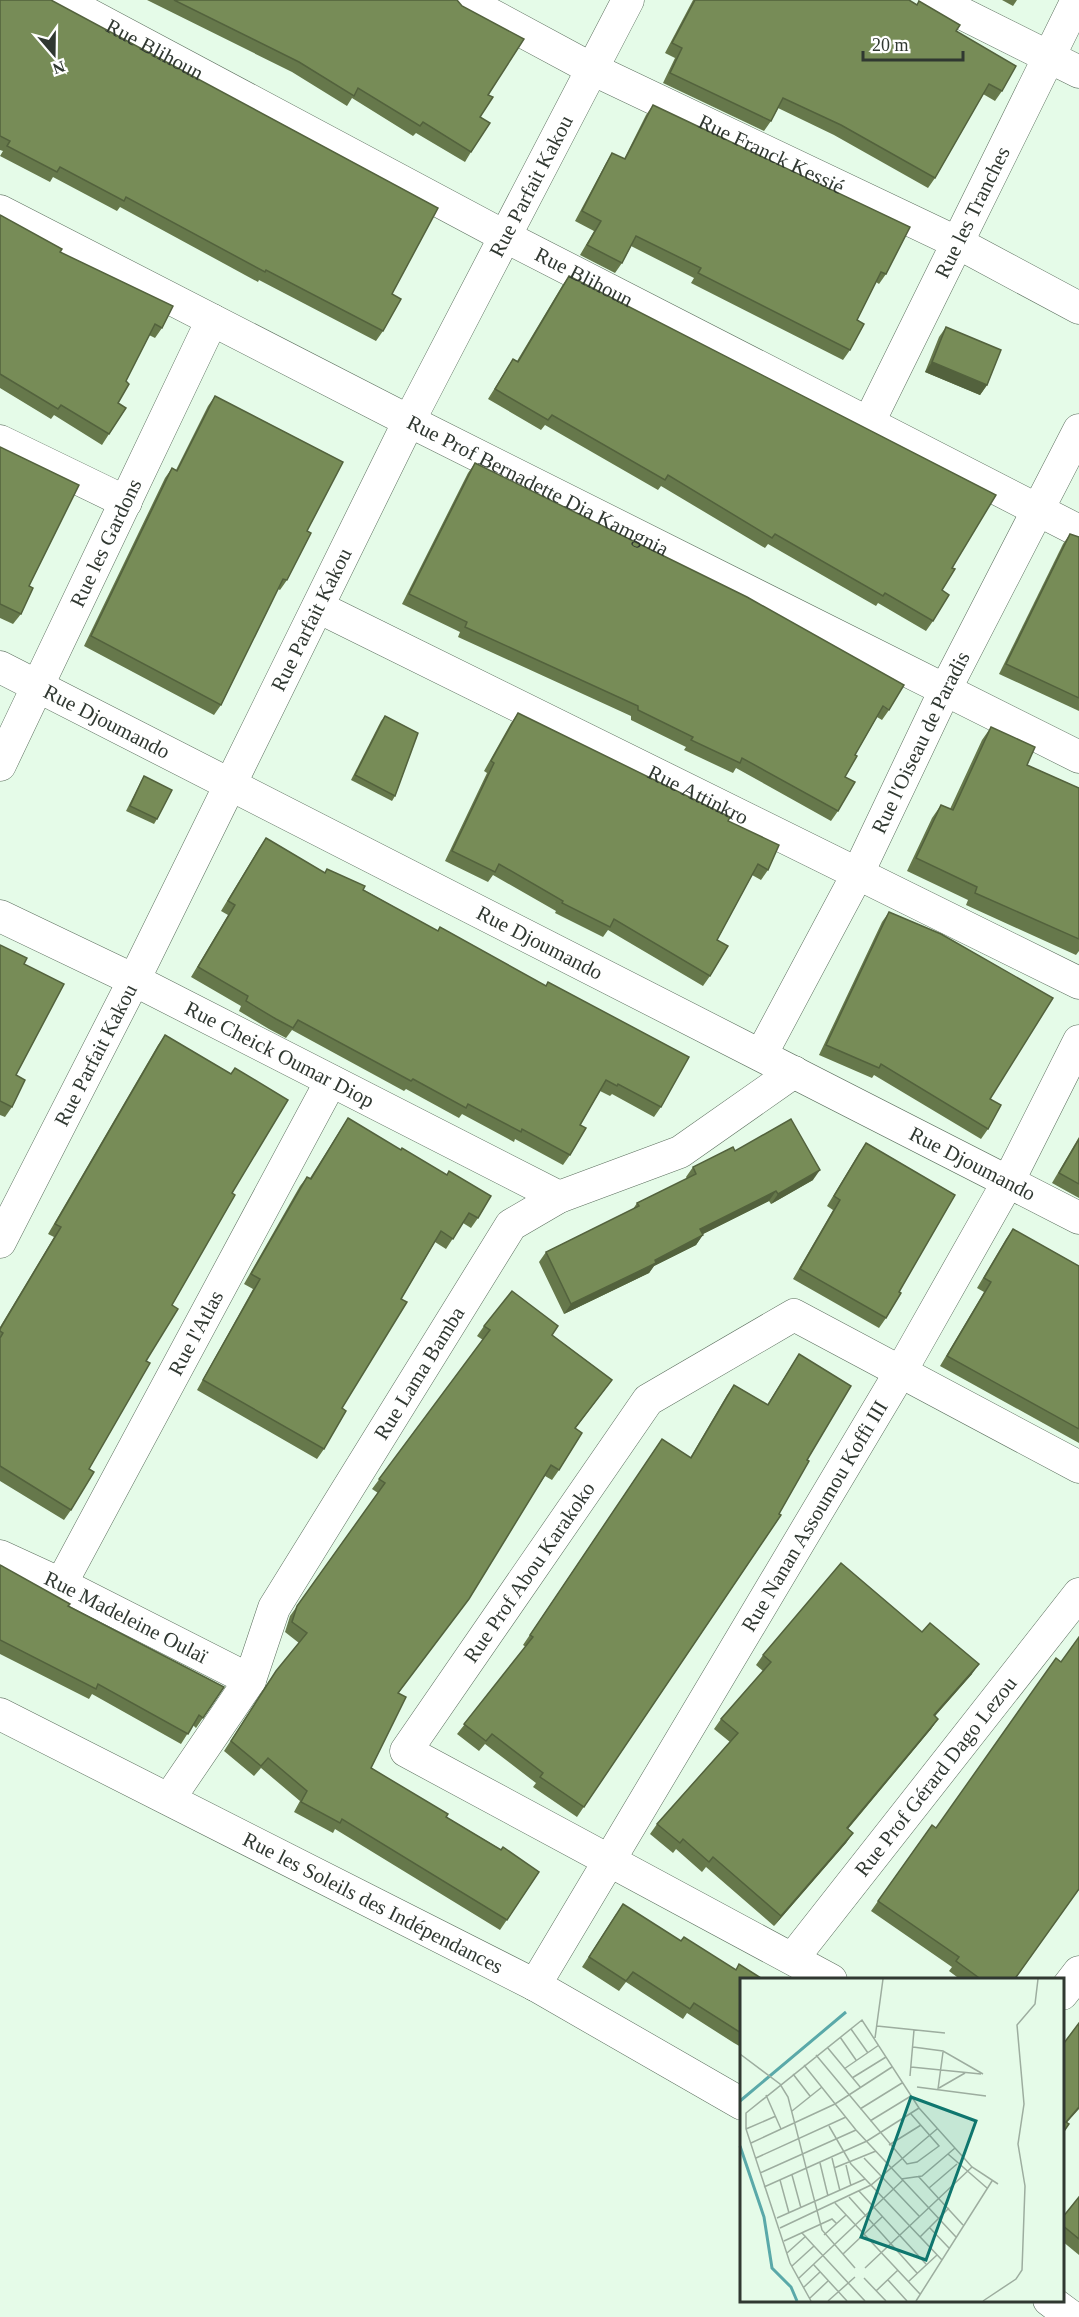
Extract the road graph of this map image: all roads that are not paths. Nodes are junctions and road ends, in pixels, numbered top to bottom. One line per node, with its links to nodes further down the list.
1 (62, 0): 10 (street, Rue Blihoun)
2 (464, 0): 7 (street, Rue Franck Kessié)
3 (628, 0): 7 (street, Rue Parfait Kakou)
4 (935, 0): 6 (street)
5 (1077, 0): 6 (street, Rue les Tranches)
6 (1049, 56): 8 (street); 11 (street, Rue les Tranches)
7 (592, 69): 10 (street, Rue Parfait Kakou); 11 (street, Rue Franck Kessié)
8 (1079, 72)
9 (0, 211): 13 (street, Rue Prof Bernadette Dia Kamgnia)
10 (506, 237): 14 (street, Rue Parfait Kakou); 15 (street, Rue Blihoun)
11 (956, 242): 12 (street, Rue Franck Kessié); 15 (street, Rue les Tranches)
12 (1079, 308)
13 (212, 320): 14 (street, Rue Prof Bernadette Dia Kamgnia); 18 (street, Rue les Gardons)
14 (409, 421): 21 (street, Rue Parfait Kakou); 24 (street, Rue Prof Bernadette Dia Kamgnia)
15 (868, 424): 19 (street, Rue Blihoun)
16 (1079, 430): 19 (street, Rue l'Oiseau de Paradis)
17 (0, 441): 18 (street)
18 (126, 502): 23 (street, Rue les Gardons)
19 (1038, 511): 20 (street, Rue Blihoun); 24 (street, Rue l'Oiseau de Paradis)
20 (1079, 531)
21 (318, 607): 27 (street, Rue Parfait Kakou); 28 (street, Rue Attinkro)
22 (0, 667): 23 (street, Rue Djoumando)
23 (39, 687): 26 (street, Rue les Gardons); 27 (street, Rue Djoumando)
24 (945, 690): 25 (street, Rue Prof Bernadette Dia Kamgnia); 28 (street, Rue l'Oiseau de Paradis)
25 (1079, 757)
26 (0, 765)
27 (231, 783): 30 (street, Rue Parfait Kakou); 33 (street, Rue Djoumando)
28 (857, 875): 31 (street, Rue Attinkro); 33 (street, Rue l'Oiseau de Paradis)
29 (0, 916): 30 (street, Rue Cheick Oumar Diop)
30 (134, 980): 35 (street, Rue Cheick Oumar Diop); 39 (street, Rue Parfait Kakou)
31 (1079, 983)
32 (1079, 1041): 36 (street, Rue Nanan Assoumou Koffi III)
33 (761, 1055): 34 (street, Rue Djoumando)
34 (794, 1072): 36 (street, Rue Djoumando); 37 (street, Rue Lama Bamba)
35 (331, 1081): 37 (street, Rue Cheick Oumar Diop); 43 (street, Rue l'Atlas)
36 (1009, 1180): 38 (street, Rue Djoumando); 40 (street, Rue Nanan Assoumou Koffi III)
37 (559, 1197): 45 (street, Rue Lama Bamba)
38 (1079, 1218)
39 (0, 1242)
40 (901, 1371): 41 (street, Rue Prof Abou Karakoko); 48 (street, Rue Nanan Assoumou Koffi III); 48 (street, Rue Prof Abou Karakoko)
41 (1079, 1467)
42 (0, 1556): 43 (street, Rue Madeleine Oulaï)
43 (61, 1584): 45 (street, Rue Madeleine Oulaï)
44 (1079, 1594): 49 (street, Rue Prof Gérard Dago Lezou)
45 (250, 1680): 47 (street, Rue Lama Bamba)
46 (0, 1714): 47 (street, Rue les Soleils des Indépendances)
47 (169, 1799): 52 (street, Rue les Soleils des Indépendances)
48 (608, 1858): 49 (street, Rue Prof Abou Karakoko); 52 (street, Rue Nanan Assoumou Koffi III)
49 (793, 1958): 51 (street, Rue Prof Abou Karakoko)
50 (1079, 1972): 53 (street)
51 (828, 1978)
52 (535, 1984): 54 (street, Rue les Soleils des Indépendances)
53 (1064, 1991)
54 (740, 2103)
55 (1050, 2302): 56 (street)
56 (1072, 2317)

